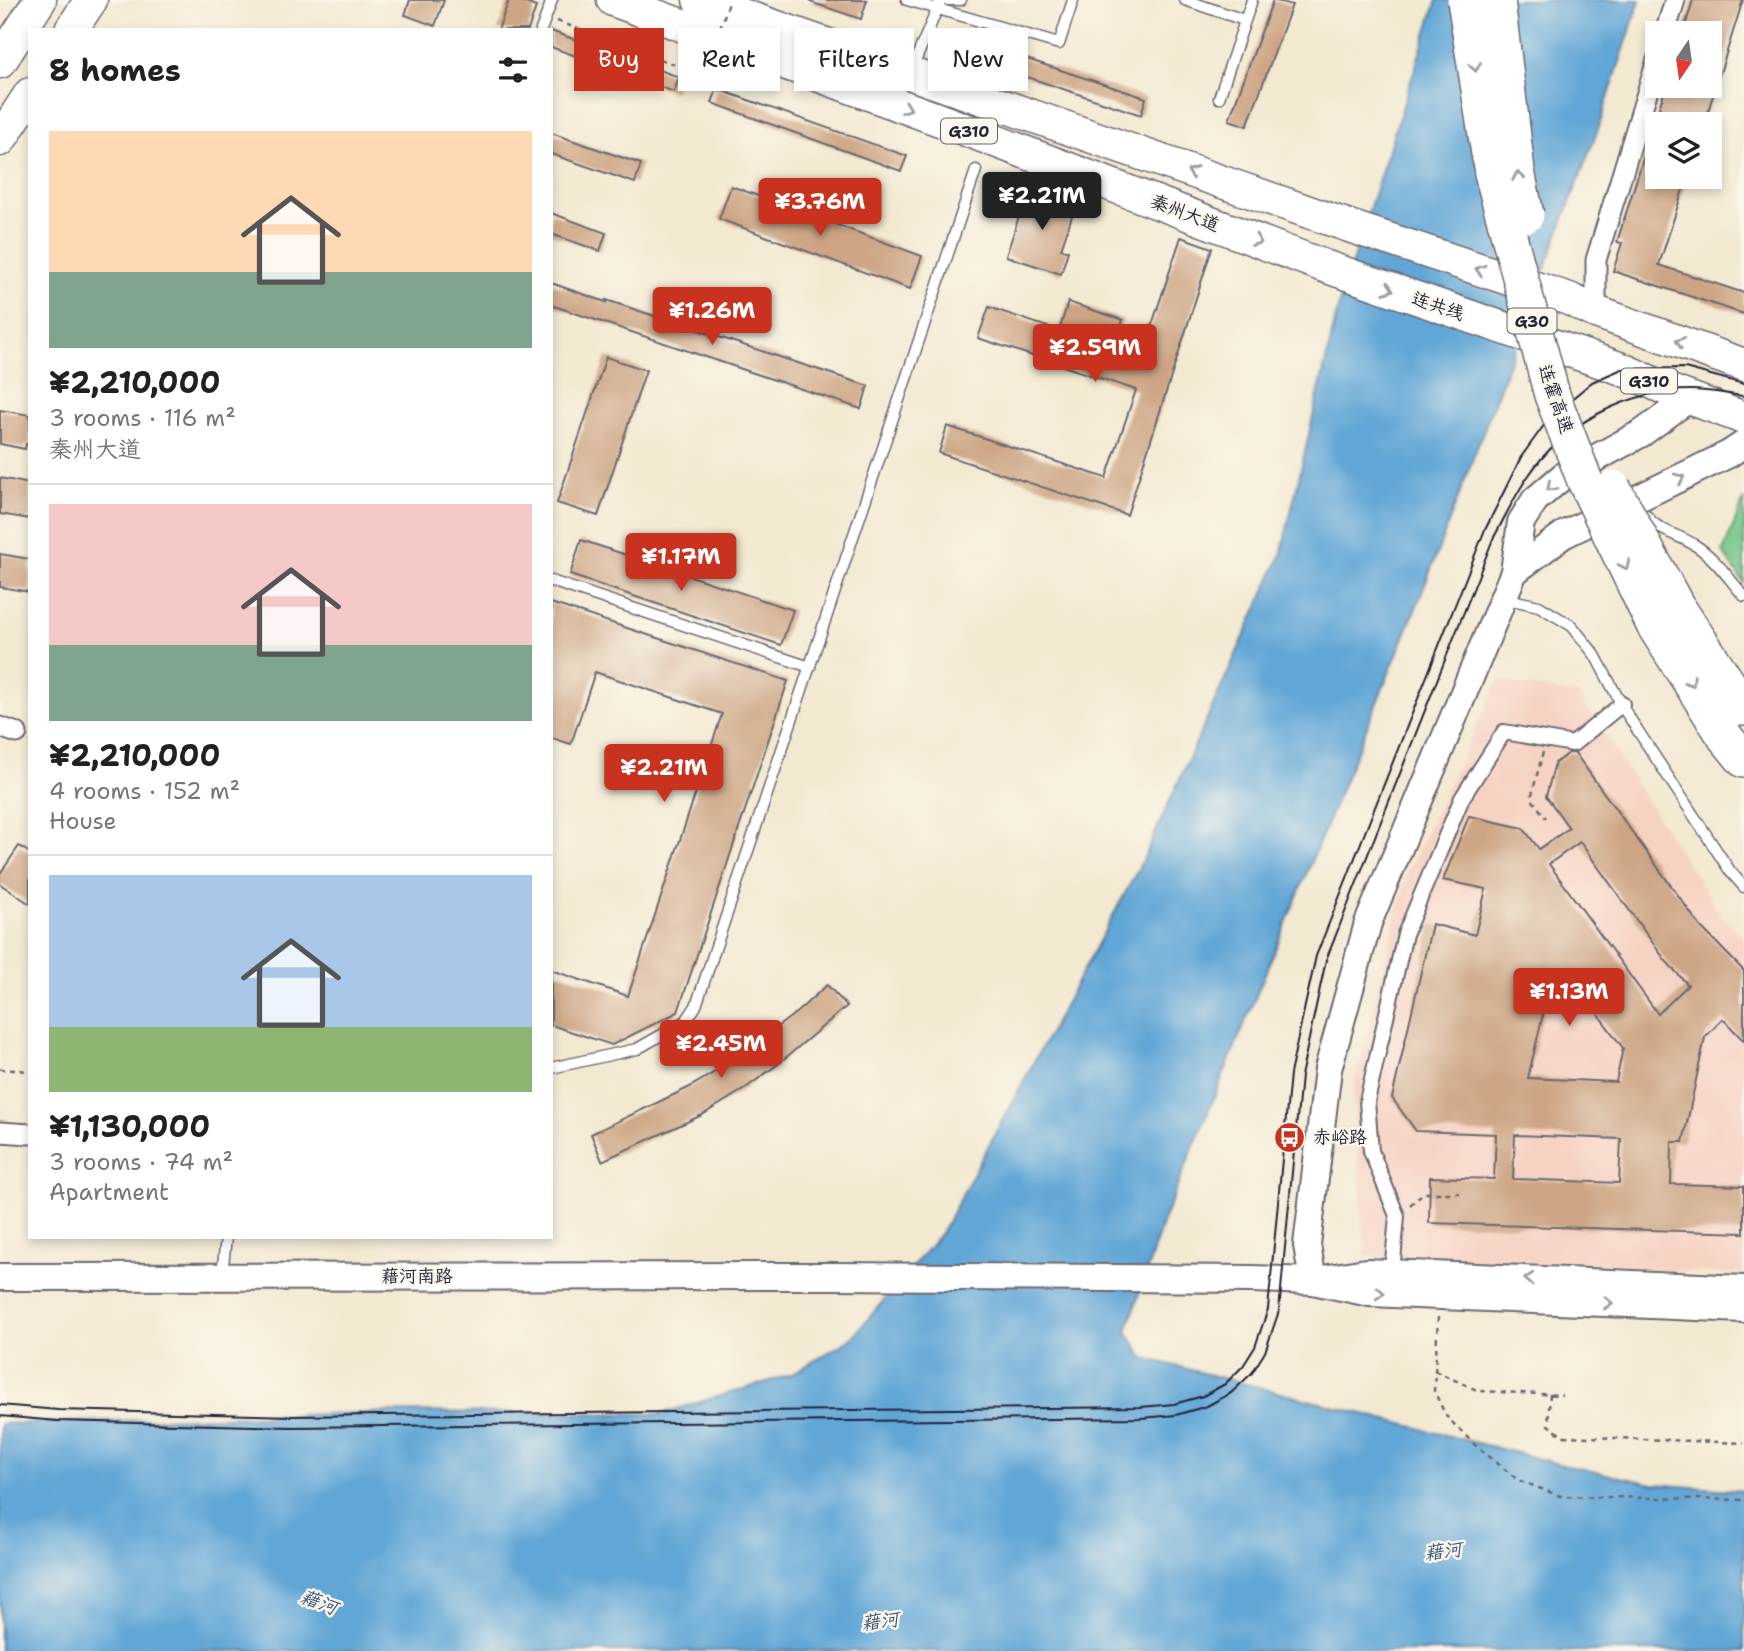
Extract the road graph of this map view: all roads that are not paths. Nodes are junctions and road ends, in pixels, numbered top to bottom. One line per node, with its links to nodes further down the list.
1 (40, 0): 18 (highway)
2 (76, 0): 19 (highway)
3 (91, 0): 20 (highway)
4 (552, 0): 21 (lane)
5 (613, 0): 32 (highway, 秦州大道 / G310, one-way to 32)
6 (699, 0): 22 (highway, G310)
7 (907, 0): 15 (lane)
8 (961, 0): 15 (lane)
9 (1073, 0): 15 (lane)
10 (1185, 0): 16 (lane)
11 (1252, 0): 16 (lane)
12 (1465, 0): 43 (highway, 连霍高速 / G30, one-way to 43, bridge)
13 (1497, 0): 43 (highway, 连霍高速 / G30, one-way to 13, bridge)
14 (1675, 0): 17 (street)
15 (941, 3): 24 (lane)
16 (1244, 20): 27 (lane)
17 (1669, 21)
18 (33, 28)
19 (58, 28)
20 (72, 28)
21 (542, 28)
22 (794, 33)
23 (28, 49): 26 (highway)
24 (914, 65)
25 (914, 75): 33 (highway, G310, one-way to 25)
26 (21, 77): 29 (highway); 30 (highway)
27 (1219, 98)
28 (1645, 98): 33 (street)
29 (0, 116)
30 (0, 140)
31 (976, 170): 44 (lane)
32 (1324, 266): 35 (highway, 连共线 / G310, one-way to 35)
33 (1582, 306): 34 (highway, G310, one-way to 33)
34 (1744, 365)
35 (1690, 398): 36 (highway, G310); 39 (main road, one-way to 39)
36 (1744, 418)
37 (1744, 444): 38 (main road, one-way to 37)
38 (1636, 500): 39 (main road); 41 (lane)
39 (1514, 572): 42 (main road)
40 (553, 582): 44 (lane)
41 (1744, 596)
42 (1503, 598): 45 (lane); 56 (main road)
43 (1665, 615): 46 (highway, 连霍高速 / G30); 47 (highway, 连霍高速 / G30, one-way to 47)
44 (810, 667): 49 (lane)
45 (1622, 704): 48 (lane); 53 (street)
46 (1744, 708)
47 (1744, 760)
48 (1744, 887)
49 (553, 1068)
50 (0, 1132): 51 (street)
51 (28, 1134)
52 (226, 1239): 54 (lane)
53 (1392, 1273): 56 (main road); 57 (main road, one-way to 53)
54 (222, 1276): 55 (main road, 藉河南路); 56 (main road, 藉河南路)
55 (0, 1277)
56 (1313, 1281): 58 (main road, one-way to 58)
57 (1744, 1289)
58 (1744, 1309)

